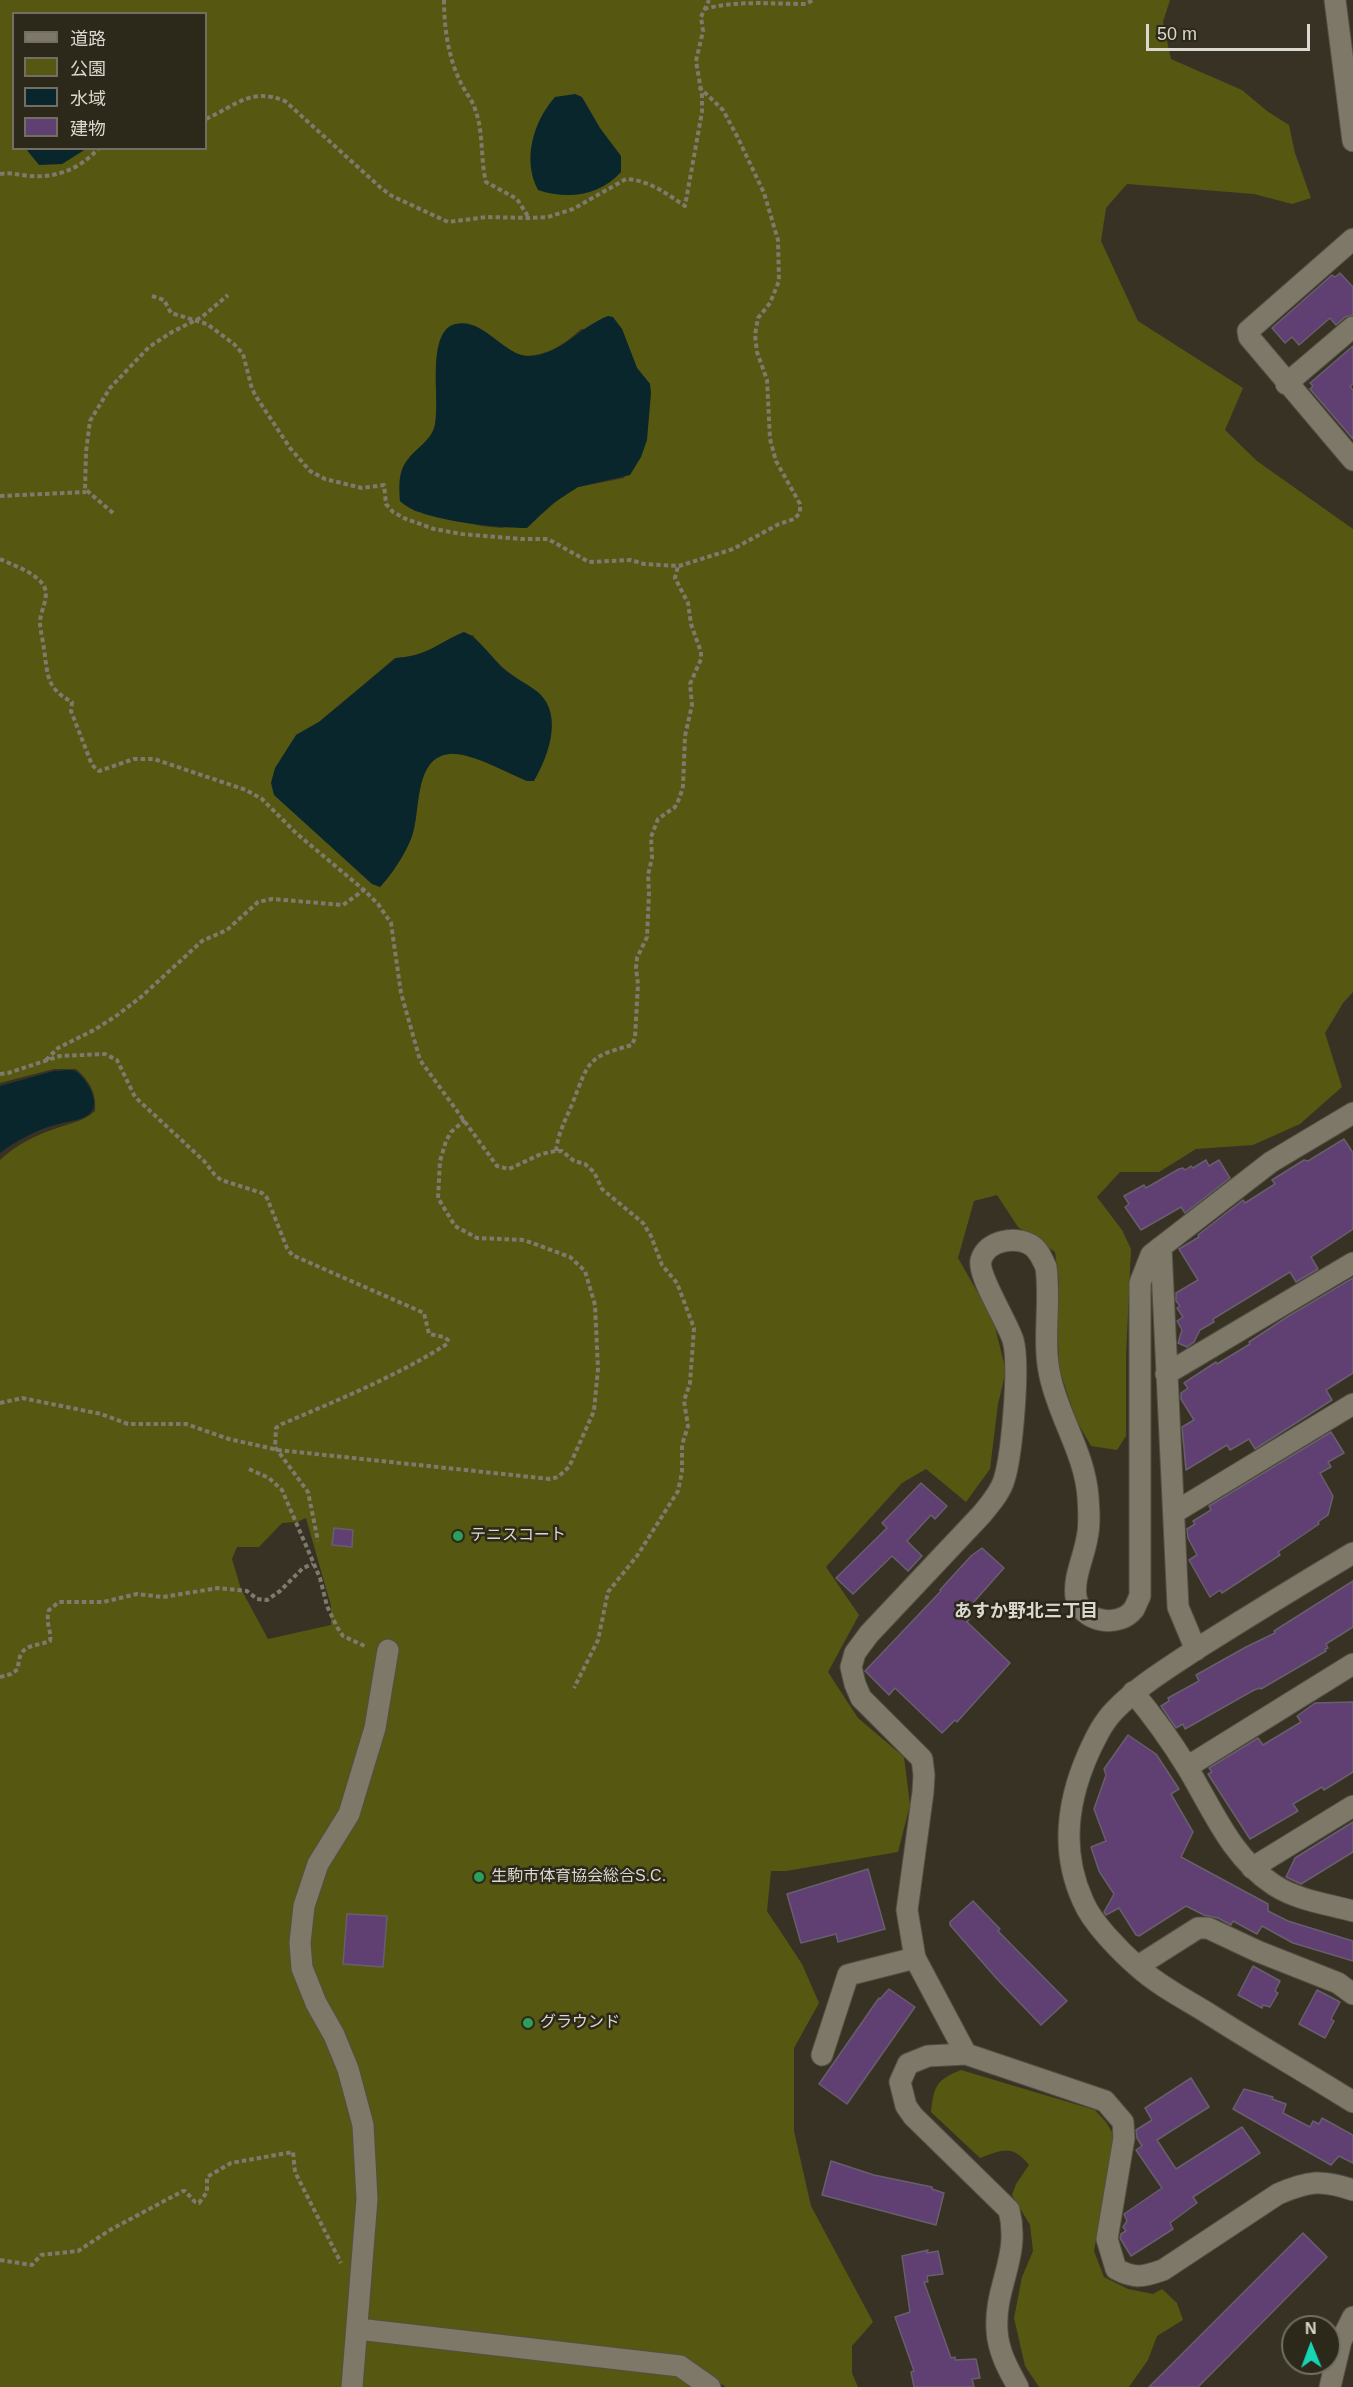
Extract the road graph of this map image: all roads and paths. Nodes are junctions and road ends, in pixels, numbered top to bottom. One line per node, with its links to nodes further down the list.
1 (444, 0): 12 (path)
2 (709, 0): 5 (path)
3 (813, 0): 5 (path)
4 (1335, 0): 6 (street)
5 (704, 10): 7 (path)
6 (1346, 21): 9 (street)
7 (699, 87): 12 (path); 24 (path)
8 (207, 118): 12 (path)
9 (1353, 141)
10 (97, 150): 11 (path)
11 (0, 174)
12 (529, 218)
13 (1353, 238): 18 (street)
14 (228, 295): 16 (path)
15 (152, 296): 16 (path)
16 (196, 320): 20 (path); 24 (path)
17 (1353, 327): 18 (street)
18 (1286, 384): 19 (street)
19 (1353, 460)
20 (87, 492): 21 (path); 22 (path)
21 (0, 496)
22 (113, 513)
23 (0, 559): 25 (path)
24 (679, 566): 30 (path)
25 (364, 890): 26 (path); 29 (path)
26 (45, 1061): 27 (path); 36 (path)
27 (0, 1074)
28 (1353, 1113): 31 (street)
29 (465, 1120): 30 (path); 36 (path)
30 (556, 1151): 46 (path)
31 (1161, 1247): 33 (street); 52 (street)
32 (1353, 1263): 33 (street)
33 (1166, 1374): 38 (street)
34 (0, 1403): 36 (path)
35 (1353, 1404): 38 (street)
36 (278, 1450): 39 (path)
37 (249, 1469): 41 (path)
38 (1175, 1512): 43 (street)
39 (318, 1541)
40 (1353, 1553): 43 (street)
41 (313, 1564): 42 (path); 45 (path)
42 (388, 1650): 60 (street)
43 (1196, 1650): 47 (street)
44 (1353, 1664): 48 (street)
45 (0, 1677)
46 (573, 1688)
47 (1133, 1692): 48 (street); 53 (street)
48 (1187, 1767): 50 (street)
49 (1353, 1806): 50 (street)
50 (1252, 1868): 51 (street)
51 (1353, 1911)
52 (915, 1958): 55 (street); 56 (street)
53 (1138, 1966): 54 (street); 57 (street)
54 (1353, 1994)
55 (966, 2054): 58 (street); 65 (street)
56 (822, 2055)
57 (1353, 2102)
58 (1353, 2190)
59 (0, 2260): 60 (path)
60 (358, 2285): 62 (street)
61 (1353, 2317): 66 (street)
62 (358, 2329): 63 (street); 64 (street)
63 (352, 2387)
64 (710, 2387)
65 (1018, 2387)
66 (1330, 2387)

